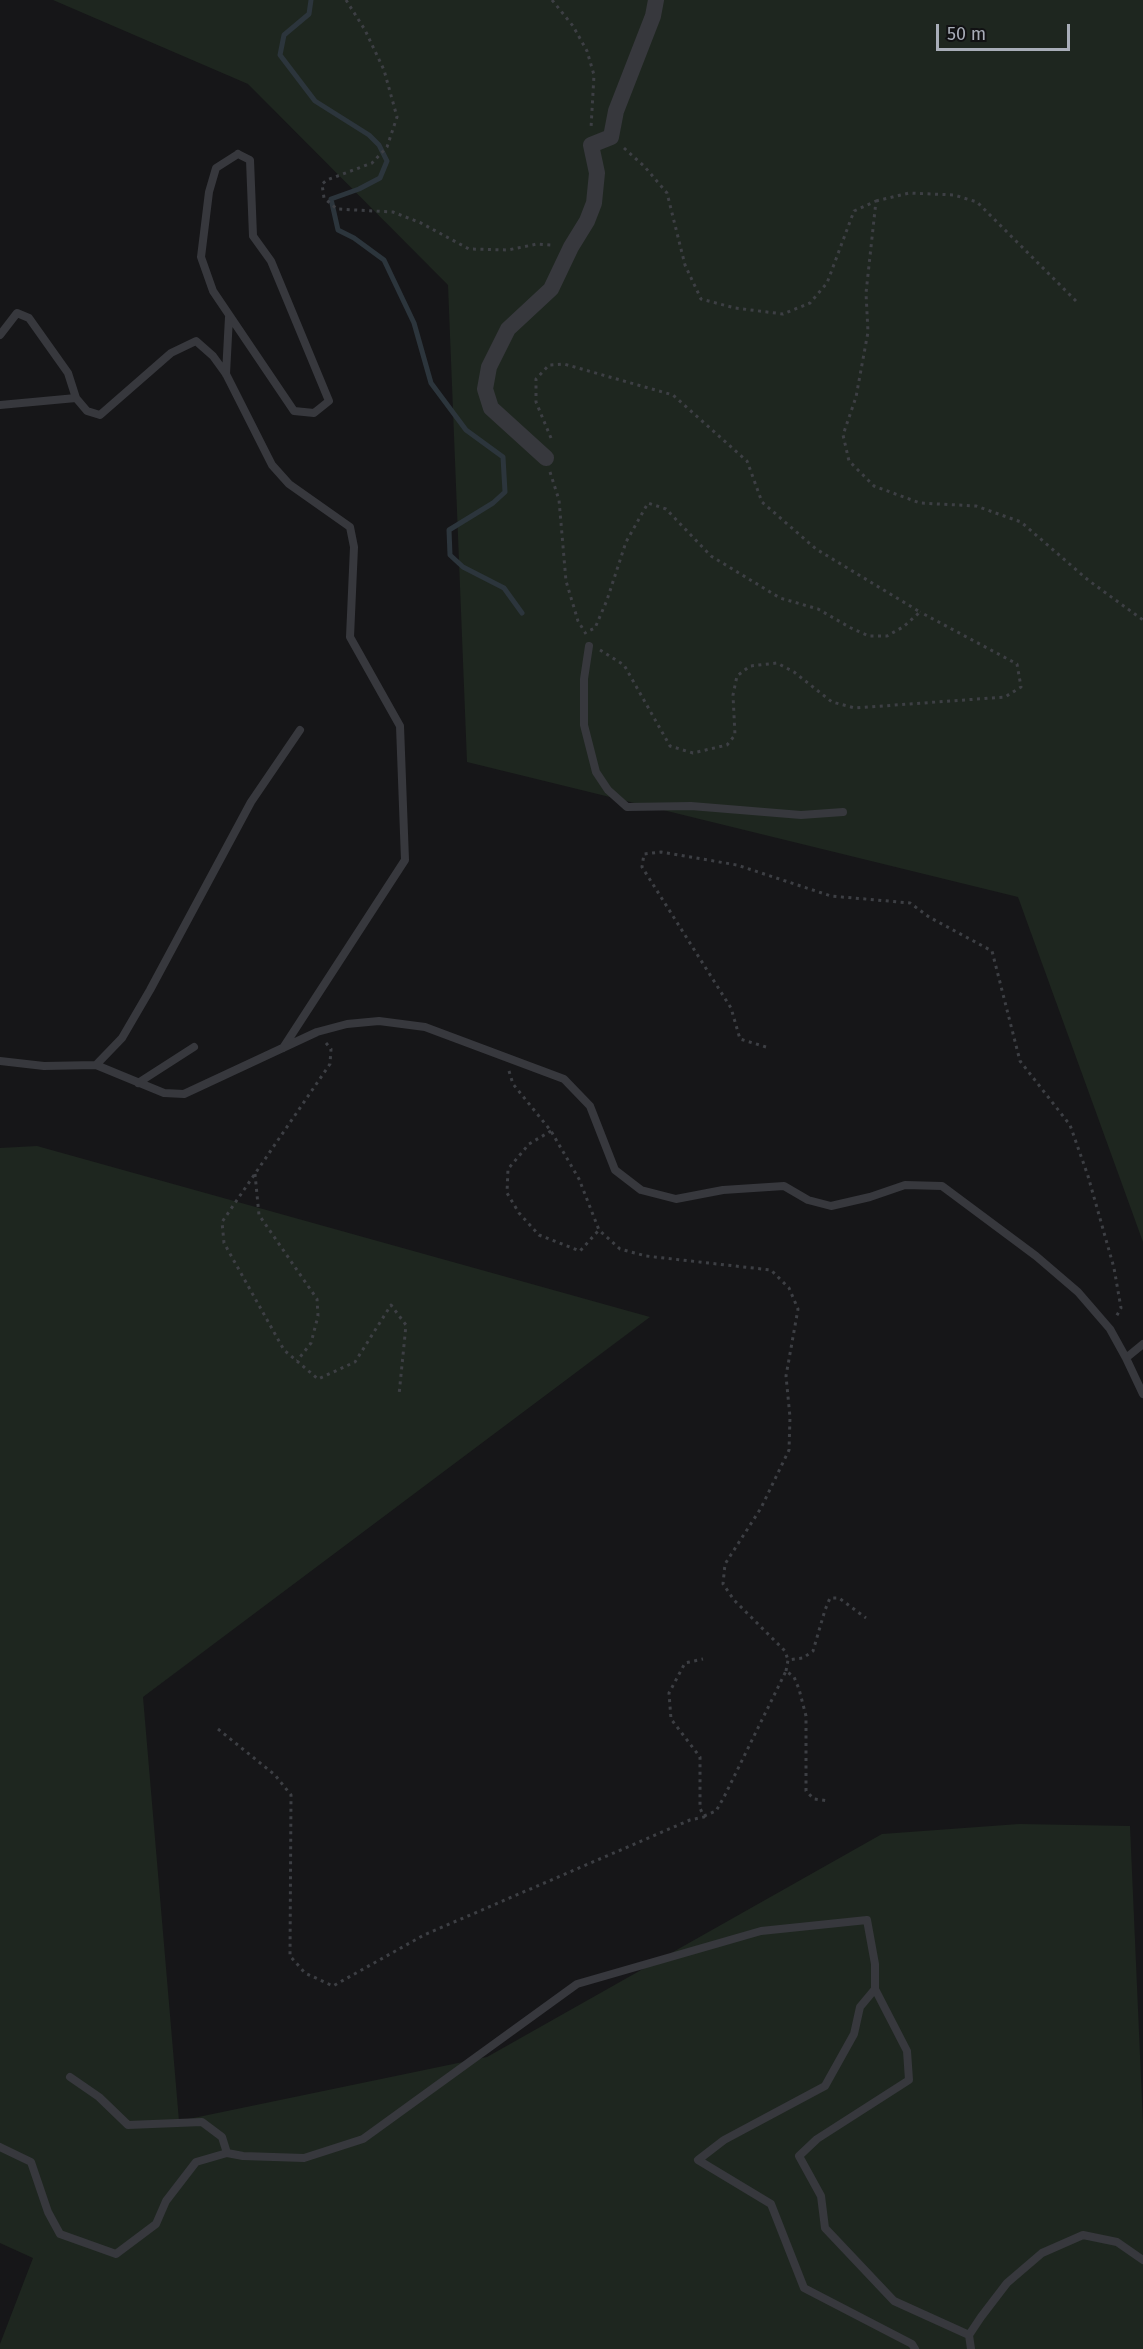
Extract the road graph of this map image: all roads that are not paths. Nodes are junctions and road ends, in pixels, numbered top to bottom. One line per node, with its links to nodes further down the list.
1 (656, 0): 7 (street)
2 (229, 316): 2 (lane); 4 (lane)
3 (0, 335): 5 (lane)
4 (226, 374): 5 (lane); 12 (lane)
5 (76, 398): 6 (lane)
6 (0, 405)
7 (546, 458)
8 (589, 646): 10 (lane)
9 (300, 730): 14 (lane)
10 (843, 812)
11 (194, 1047): 15 (lane)
12 (283, 1048): 15 (lane); 17 (lane)
13 (0, 1061): 14 (lane)
14 (96, 1065): 15 (lane)
15 (138, 1083)
16 (1143, 1344): 17 (lane)
17 (1126, 1358): 18 (lane)
18 (1143, 1394)
19 (875, 1989): 22 (lane); 24 (lane); 25 (lane)
20 (70, 2077): 22 (lane)
21 (0, 2147): 22 (lane)
22 (227, 2153)
23 (1143, 2260): 24 (lane)
24 (969, 2335): 26 (lane)
25 (915, 2349)
26 (971, 2349)

